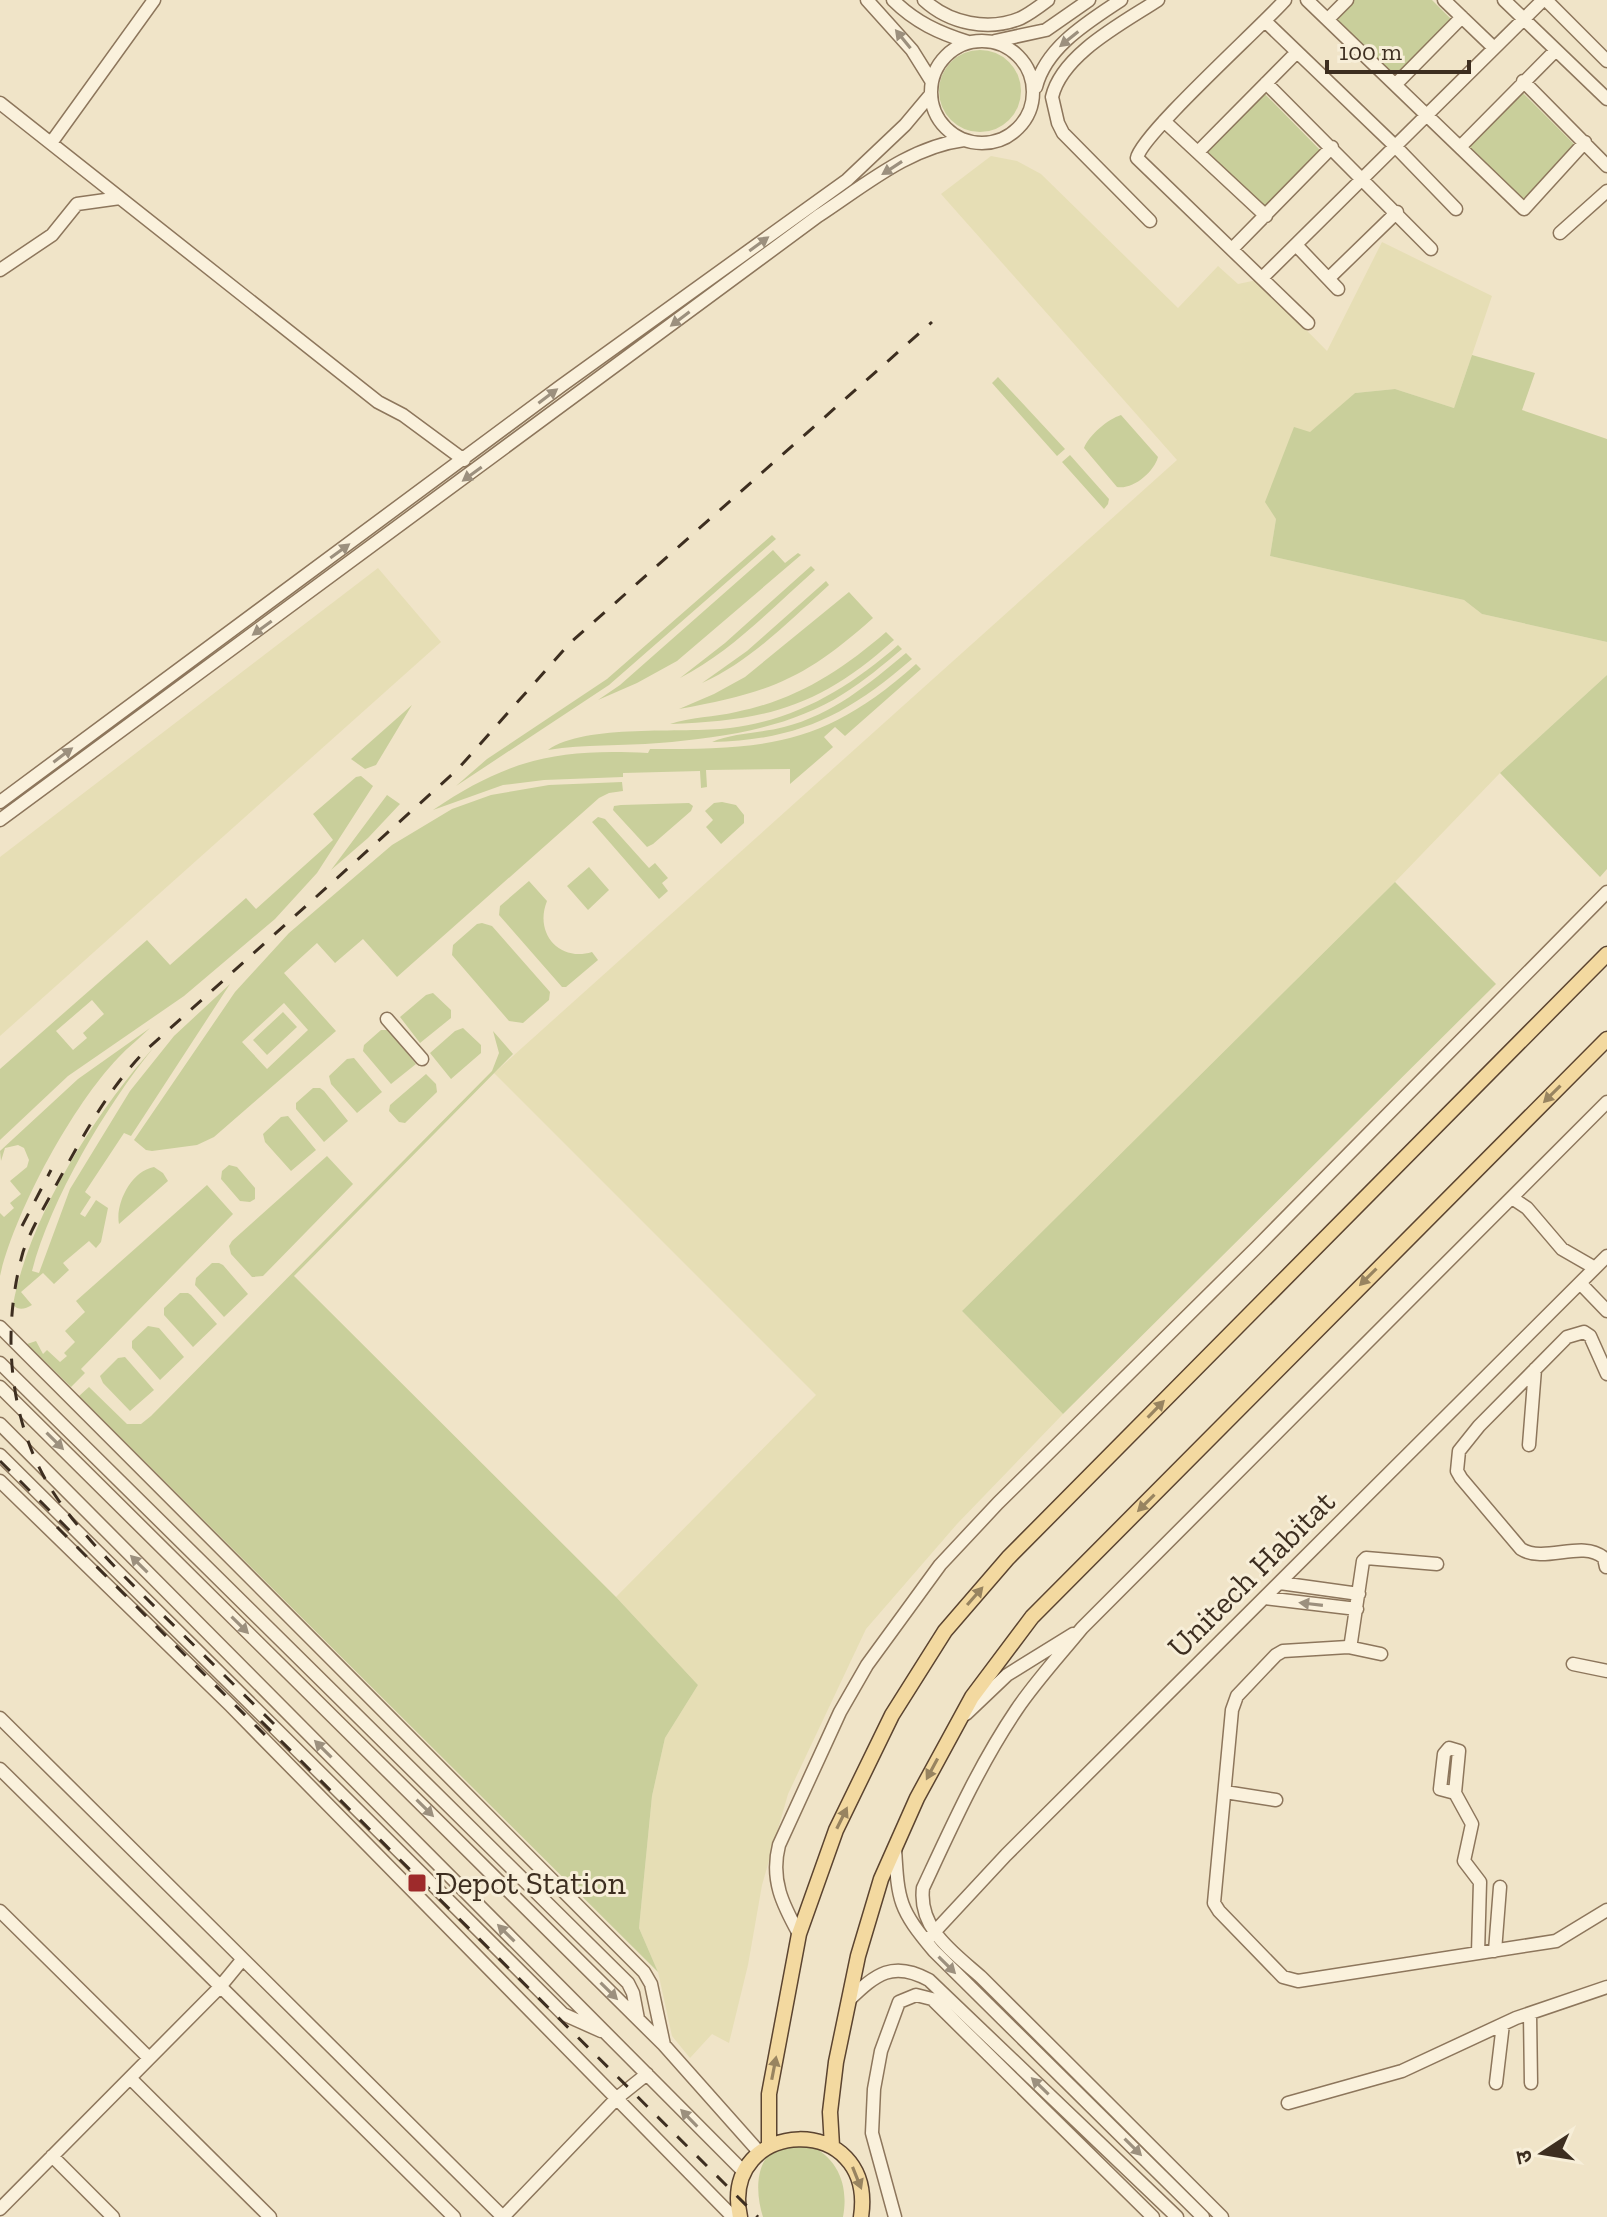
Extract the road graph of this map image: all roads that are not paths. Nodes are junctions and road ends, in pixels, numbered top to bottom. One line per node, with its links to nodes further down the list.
1 (154, 0): 37 (street)
2 (867, 0): 29 (street, one-way to 2)
3 (893, 0): 21 (street)
4 (924, 0): 5 (street)
5 (1051, 0): 19 (street)
6 (1089, 0): 19 (street)
7 (1121, 0): 30 (street, one-way to 30)
8 (1158, 0): 49 (street)
9 (1285, 0): 18 (street)
10 (1307, 0): 17 (street)
11 (1347, 0): 17 (street)
12 (1444, 0): 15 (street)
13 (1504, 0): 16 (street)
14 (1544, 0): 16 (street); 24 (street)
15 (1462, 17): 22 (street); 28 (street)
16 (1522, 18): 22 (street); 23 (street)
17 (1328, 19): 28 (street)
18 (1266, 22): 25 (street); 34 (street)
19 (1054, 24): 20 (street)
20 (995, 41): 21 (street); 30 (street)
21 (968, 42): 29 (street)
22 (1493, 47): 33 (street)
23 (1556, 50): 26 (street); 31 (street)
24 (1604, 51)
25 (1297, 52): 27 (street); 38 (street)
26 (1523, 81): 36 (street); 40 (street)
27 (1266, 83): 39 (street); 41 (street)
28 (1396, 84): 33 (street)
29 (931, 88): 35 (street); 59 (street, one-way to 29)
30 (1034, 93): 35 (street)
31 (1607, 99)
32 (0, 103): 37 (street)
33 (1427, 114): 38 (street); 40 (street)
34 (1164, 121): 41 (street); 52 (street)
35 (964, 140): 61 (street, one-way to 61)
36 (1585, 142): 40 (street); 42 (street)
37 (51, 143): 45 (street)
38 (1395, 146): 43 (street); 46 (street)
39 (1332, 147): 43 (street); 48 (street)
40 (1460, 147)
41 (1198, 152): 48 (street)
42 (1607, 166)
43 (1363, 178): 47 (street); 51 (street)
44 (1607, 191): 50 (street)
45 (120, 198): 54 (street); 59 (street)
46 (1456, 209)
47 (1397, 212): 53 (street); 56 (street)
48 (1266, 216): 52 (street)
49 (1150, 221)
50 (1560, 233)
51 (1296, 245): 55 (street); 56 (street)
52 (1233, 248): 55 (street)
53 (1431, 249)
54 (0, 270)
55 (1262, 278): 58 (street)
56 (1329, 278): 57 (street)
57 (1338, 289)
58 (1308, 323)
59 (464, 460): 60 (street, one-way to 59)
60 (0, 802)
61 (0, 820)
62 (1607, 892): 106 (street)
63 (1607, 954): 106 (main road, one-way to 63)
64 (387, 1019): 66 (street)
65 (1607, 1039): 95 (main road, one-way to 95)
66 (422, 1059)
67 (1607, 1102): 68 (street)
68 (1512, 1198): 70 (street); 89 (street)
69 (1607, 1256): 70 (street, Unitech Habitat)
70 (1595, 1268): 71 (street, Unitech Habitat)
71 (1580, 1283): 72 (street); 85 (street, Unitech Habitat)
72 (1607, 1311)
73 (1, 1329): 74 (street)
74 (18, 1346): 75 (street); 121 (street)
75 (1, 1367): 116 (street)
76 (1535, 1369): 77 (street); 80 (street); 84 (street)
77 (1607, 1374)
78 (0, 1387): 116 (street, one-way to 116)
79 (0, 1424): 120 (street, one-way to 79)
80 (1529, 1445)
81 (0, 1455): 120 (street)
82 (0, 1481): 127 (street)
83 (1437, 1564): 86 (street)
84 (1606, 1567)
85 (1280, 1583): 86 (street); 87 (street, Unitech Habitat)
86 (1359, 1594): 88 (street)
87 (1265, 1598): 88 (street, one-way to 87); 107 (street, Unitech Habitat)
88 (1357, 1609): 90 (street)
89 (1082, 1628): 95 (street); 102 (street)
90 (1348, 1647): 91 (street); 97 (street)
91 (1381, 1654)
92 (1573, 1664): 93 (street)
93 (1607, 1671)
94 (0, 1718): 110 (street)
95 (957, 1723): 100 (main road, one-way to 100)
96 (0, 1769): 113 (street)
97 (1225, 1792): 99 (street); 109 (street)
98 (1455, 1793): 109 (street)
99 (1276, 1800)
100 (895, 1848): 105 (street); 114 (main road)
101 (1500, 1887): 108 (street)
102 (924, 1910): 105 (street); 107 (street)
103 (1607, 1910): 108 (street)
104 (0, 1911): 122 (street)
105 (906, 1914): 107 (street)
106 (799, 1934): 130 (main road, one-way to 106)
107 (930, 1937): 111 (street); 117 (street, one-way to 117)
108 (1495, 1951): 109 (street)
109 (1478, 1953)
110 (242, 1960): 113 (street); 140 (street)
111 (981, 1977): 117 (street); 148 (street)
112 (1607, 1987): 115 (street)
113 (219, 1988): 122 (street); 139 (street)
114 (849, 2000): 119 (street); 129 (main road)
115 (1530, 2014): 118 (street); 126 (street)
116 (638, 2019): 121 (street)
117 (1002, 2019): 147 (street, one-way to 147)
118 (1503, 2024): 125 (street); 128 (street)
119 (974, 2031): 131 (street, one-way to 119); 133 (street); 144 (street)
120 (604, 2032): 123 (street)
121 (664, 2045): 130 (street)
122 (149, 2058): 124 (street)
123 (647, 2074): 127 (street); 134 (street, one-way to 123)
124 (130, 2078): 132 (street); 138 (street)
125 (1496, 2083)
126 (1531, 2083)
127 (617, 2098): 140 (street); 141 (street)
128 (1288, 2103)
129 (832, 2146): 130 (main road); 143 (main road, one-way to 143)
130 (764, 2149): 134 (main road)
131 (1112, 2154): 133 (street); 146 (street)
132 (52, 2156): 135 (street); 137 (street)
133 (1101, 2165): 145 (street)
134 (744, 2172): 142 (main road)
135 (0, 2209): 136 (street)
136 (9, 2217)
137 (113, 2217)
138 (270, 2217)
139 (454, 2217)
140 (503, 2217)
141 (733, 2217)
142 (740, 2217)
143 (861, 2217)
144 (895, 2217)
145 (1153, 2217)
146 (1177, 2217)
147 (1203, 2217)
148 (1222, 2217)

